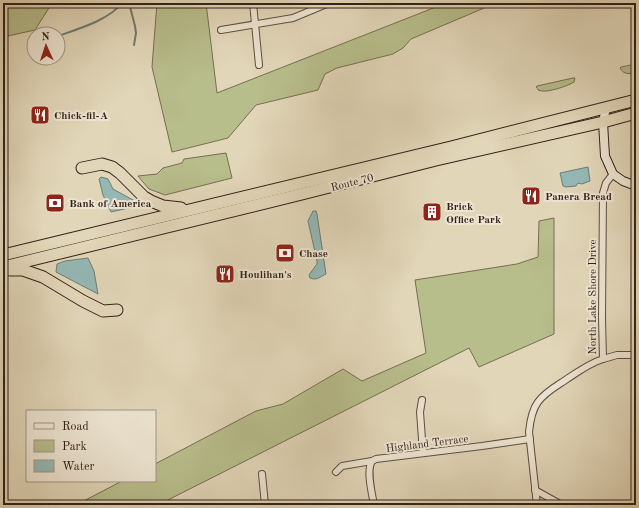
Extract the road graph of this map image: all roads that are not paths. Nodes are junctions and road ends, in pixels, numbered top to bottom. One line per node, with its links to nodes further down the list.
1 (252, 3): 3 (street)
2 (329, 3): 3 (street)
3 (255, 24): 4 (street); 5 (street)
4 (221, 30)
5 (259, 65)
6 (636, 100): 7 (highway, Route 70)
7 (606, 108): 9 (street); 13 (highway, Route 70)
8 (636, 113): 9 (highway, Route 70)
9 (603, 122): 11 (street); 15 (highway, Route 70)
10 (82, 168): 13 (highway)
11 (613, 174): 12 (street); 18 (street, North Lake Shore Drive)
12 (636, 186)
13 (194, 209): 14 (highway, Route 70)
14 (3, 255)
15 (3, 268): 16 (highway)
16 (117, 310)
17 (636, 355): 18 (street)
18 (603, 359): 20 (street, North Lake Shore Drive)
19 (422, 400): 21 (street)
20 (530, 439): 21 (street, Highland Terrace); 25 (street, North Lake Shore Drive)
21 (423, 453): 22 (street, Highland Terrace)
22 (372, 461): 23 (street); 27 (street, Highland Terrace)
23 (336, 472)
24 (262, 474): 26 (street)
25 (535, 490): 28 (street, North Lake Shore Drive); 29 (street)
26 (265, 505)
27 (374, 505)
28 (537, 505)
29 (562, 505)

